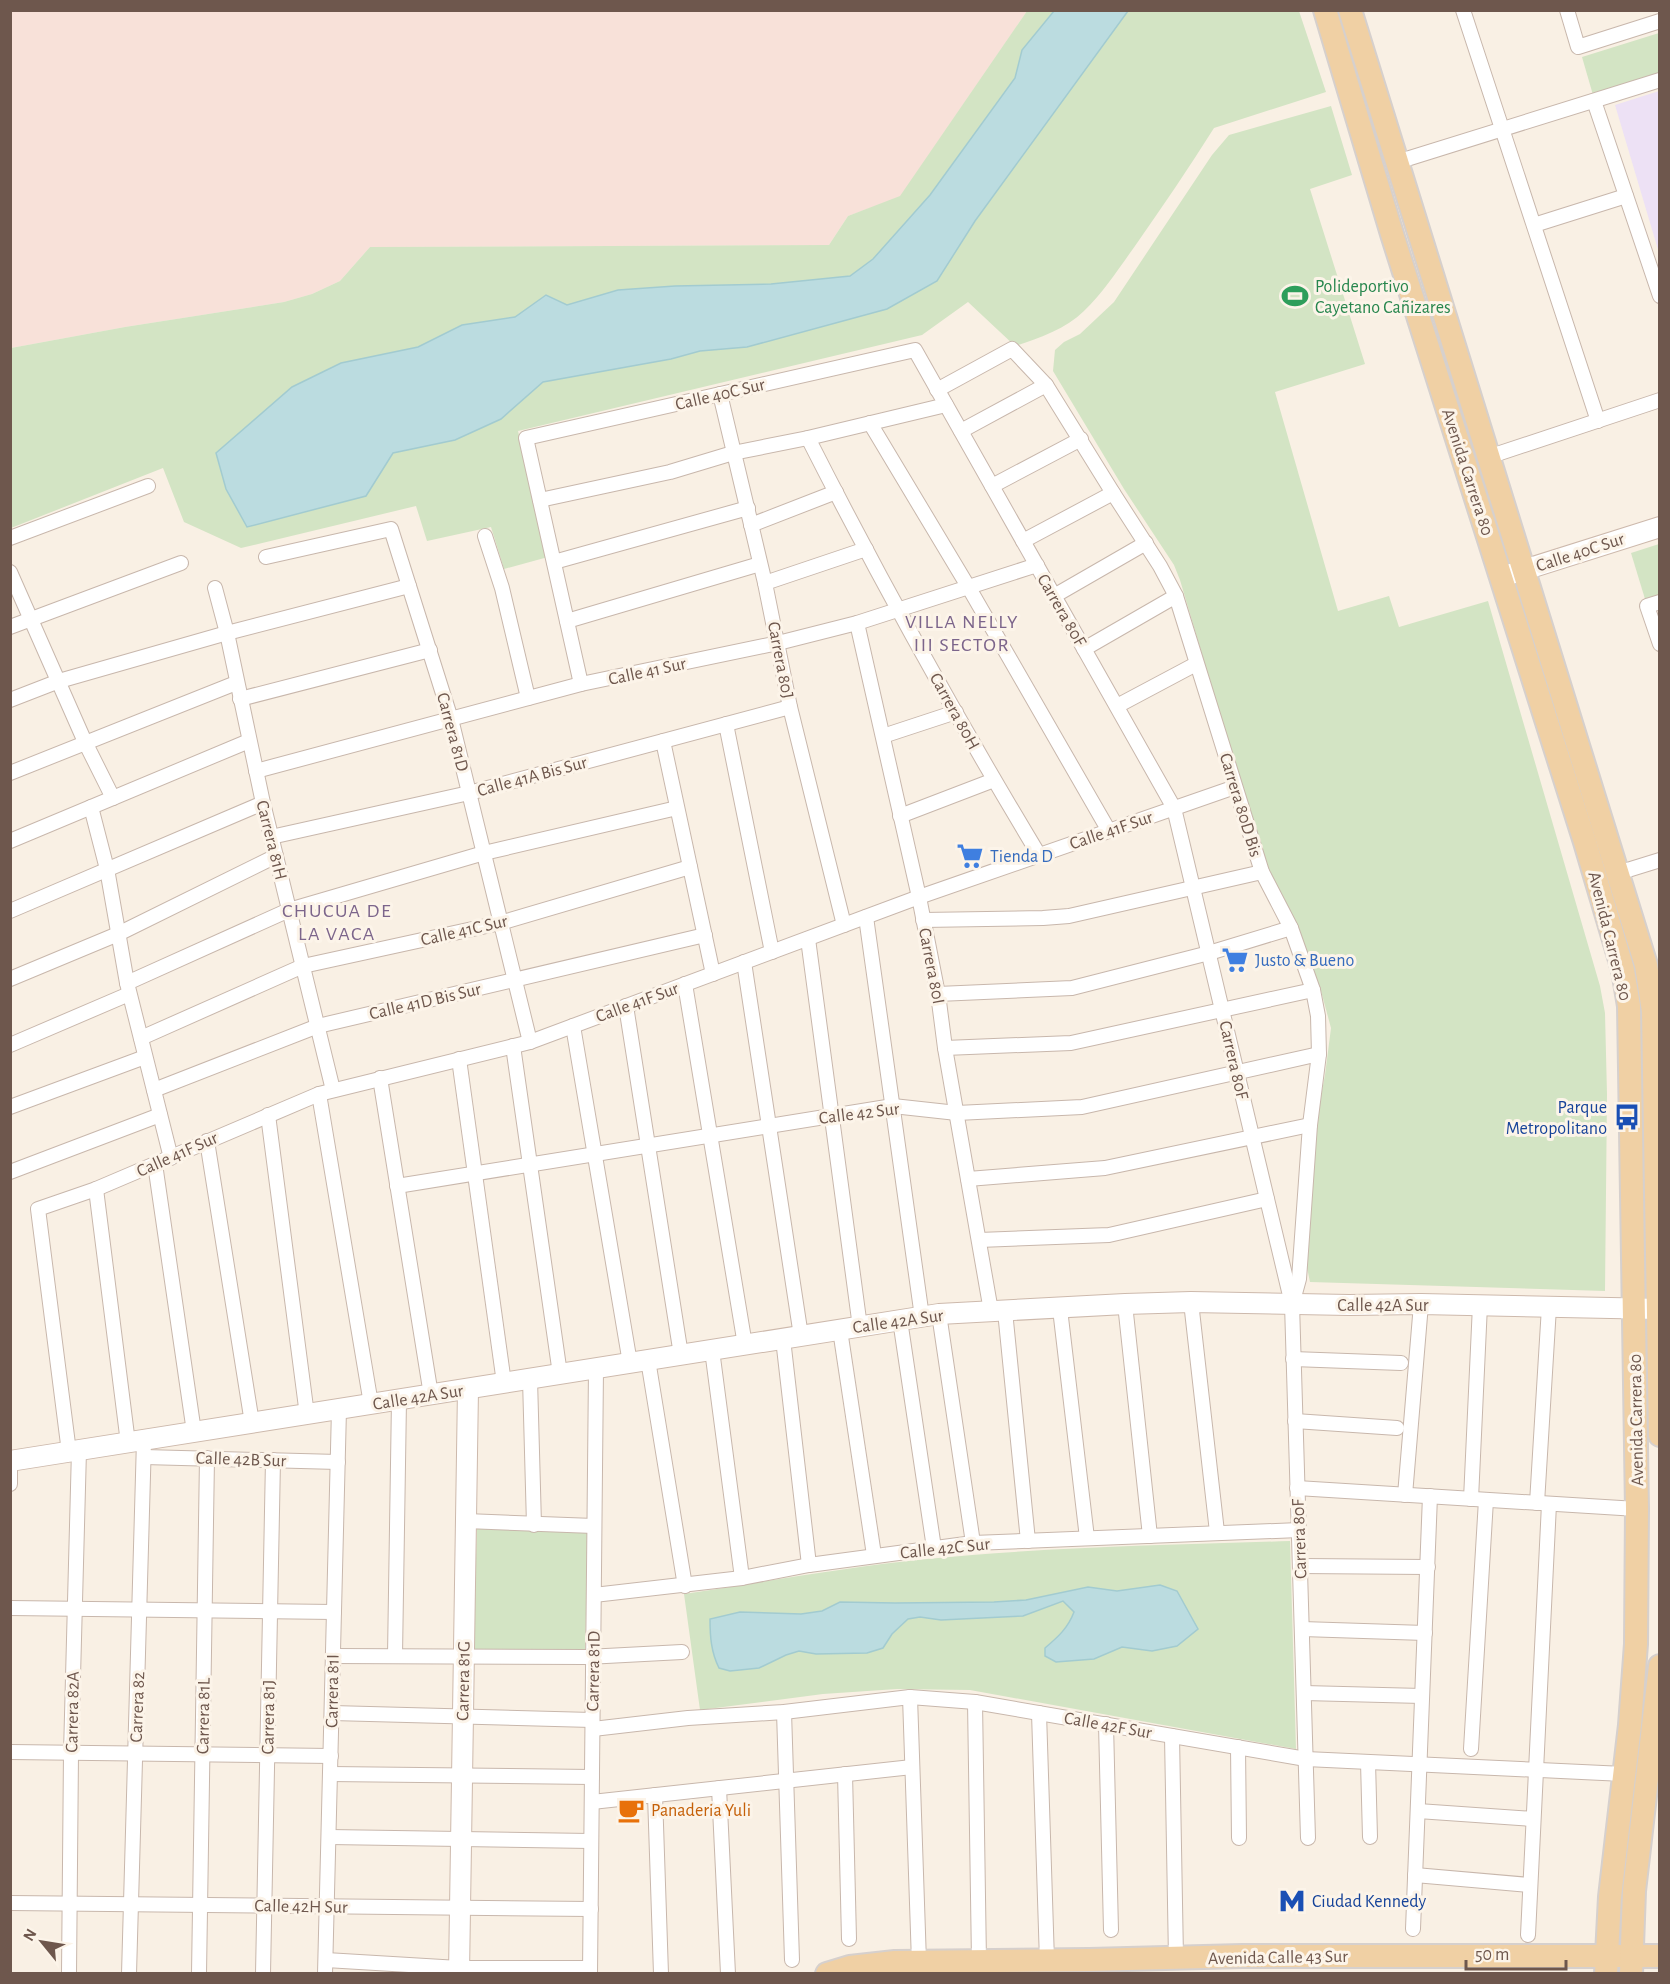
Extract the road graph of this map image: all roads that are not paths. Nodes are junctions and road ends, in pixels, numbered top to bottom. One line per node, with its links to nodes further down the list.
1 (1325, 10): 46 (main road, Avenida Carrera 80)
2 (1350, 10): 9 (main road, Avenida Carrera 80)
3 (1463, 10): 8 (street)
4 (1567, 10): 5 (street)
5 (1659, 21)
6 (1659, 80): 7 (street)
7 (1594, 101): 8 (street); 10 (street)
8 (1502, 129): 9 (street); 11 (street)
9 (1397, 162): 25 (main road, Avenida Carrera 80)
10 (1626, 196): 11 (street); 12 (street)
11 (1534, 225): 19 (street)
12 (1659, 293)
13 (915, 350): 15 (street, Carrera 80F); 16 (street, Calle 40C Sur)
14 (1046, 385): 15 (street, Carrera 80D Bis); 21 (street); 23 (street, Carrera 80D Bis)
15 (938, 390): 18 (street, Carrera 80F)
16 (720, 394): 24 (street, Carrera 80J); 30 (street, Calle 40C Sur)
17 (1659, 400): 19 (street)
18 (946, 405): 20 (street); 21 (street, Carrera 80F)
19 (1598, 421): 25 (street)
20 (870, 423): 22 (street); 50 (street)
21 (961, 432): 27 (street, Carrera 80F)
22 (808, 438): 24 (street); 28 (street, Carrera 80H)
23 (1081, 440): 27 (street); 29 (street, Carrera 80D Bis)
24 (733, 453): 30 (street); 31 (street, Carrera 80J)
25 (1488, 456): 44 (main road, Avenida Carrera 80)
26 (148, 486): 35 (street)
27 (992, 486): 36 (street, Carrera 80F)
28 (836, 492): 32 (street); 38 (street, Carrera 80H)
29 (1113, 493): 36 (street); 37 (street, Carrera 80D Bis)
30 (540, 500): 40 (street)
31 (748, 508): 32 (street, Carrera 80J); 40 (street)
32 (751, 525): 42 (street, Carrera 80J)
33 (1659, 527): 44 (street, Calle 40C Sur)
34 (485, 536): 69 (street)
35 (10, 538)
36 (1023, 541): 43 (street, Carrera 80F)
37 (1146, 543): 51 (street); 52 (street, Carrera 80D Bis)
38 (866, 549): 47 (street); 54 (street, Carrera 80H)
39 (266, 557): 48 (street, Carrera 81D)
40 (554, 562): 56 (street)
41 (181, 563): 55 (street)
42 (760, 564): 47 (street, Carrera 80J); 56 (street)
43 (1037, 565): 50 (street, Calle 41 Sur); 51 (street, Carrera 80F)
44 (1524, 570): 46 (street, Calle 40C Sur); 101 (main road, Avenida Carrera 80)
45 (10, 572): 55 (street)
46 (1501, 577): 174 (main road, Avenida Carrera 80)
47 (765, 583): 60 (street, Carrera 80J)
48 (409, 586): 59 (street); 63 (street, Carrera 81D)
49 (215, 588): 59 (street, Carrera 81H)
50 (969, 588): 54 (street, Calle 41 Sur); 91 (street)
51 (1054, 596): 62 (street, Carrera 80F)
52 (1176, 596): 62 (street); 64 (street, Carrera 80D Bis)
53 (1653, 604): 61 (street)
54 (898, 610): 57 (street, Calle 41 Sur); 73 (street, Carrera 80H)
55 (30, 619): 58 (street); 65 (street)
56 (567, 621): 67 (street)
57 (857, 623): 60 (street, Calle 41 Sur); 76 (street, Carrera 80I)
58 (10, 627)
59 (227, 633): 65 (street); 66 (street, Carrera 81H)
60 (778, 643): 67 (street, Calle 41 Sur); 72 (street, Carrera 80J)
61 (1659, 644)
62 (1084, 649): 71 (street, Carrera 80F)
63 (429, 651): 68 (street); 74 (street, Carrera 81D)
64 (1196, 664): 71 (street); 83 (street, Carrera 80D Bis)
65 (59, 681): 70 (street); 79 (street)
66 (236, 683): 68 (street, Carrera 81H); 79 (street)
67 (582, 684): 69 (street, Calle 41 Sur)
68 (240, 699): 77 (street, Carrera 81H)
69 (528, 699): 74 (street, Calle 41 Sur)
70 (10, 700)
71 (1117, 706): 89 (street, Carrera 80F)
72 (790, 707): 75 (street, Calle 41A Bis Sur); 109 (street, Carrera 80J)
73 (956, 712): 76 (street); 82 (street, Carrera 80H)
74 (451, 719): 80 (street, Calle 41 Sur); 84 (street, Carrera 81D)
75 (726, 724): 78 (street, Calle 41A Bis Sur); 114 (street)
76 (883, 736): 90 (street, Carrera 80I)
77 (249, 741): 80 (street, Carrera 81H); 85 (street)
78 (663, 741): 84 (street, Calle 41A Bis Sur); 88 (street)
79 (85, 742): 81 (street); 85 (street)
80 (256, 771): 86 (street, Carrera 81H)
81 (10, 773)
82 (994, 780): 90 (street); 95 (street, Carrera 80H)
83 (1235, 787): 89 (street, Calle 41F Sur); 100 (street, Carrera 80D Bis)
84 (470, 793): 92 (street, Calle 41A Bis Sur); 94 (street, Carrera 81D)
85 (113, 798): 87 (street)
86 (263, 802): 92 (street, Carrera 81H); 99 (street)
87 (92, 807): 93 (street); 99 (street)
88 (677, 808): 94 (street); 98 (street)
89 (1174, 808): 91 (street, Calle 41F Sur); 102 (street, Carrera 80F)
90 (900, 816): 103 (street, Carrera 80I)
91 (1109, 831): 95 (street, Calle 41F Sur)
92 (271, 837): 96 (street, Carrera 81H)
93 (10, 841)
94 (484, 853): 104 (street); 108 (street, Carrera 81D)
95 (1039, 855): 103 (street, Calle 41F Sur)
96 (276, 856): 104 (street, Carrera 81H); 111 (street)
97 (1659, 860): 101 (street)
98 (690, 867): 108 (street, Calle 41C Sur); 112 (street)
99 (107, 869): 105 (street); 111 (street)
100 (1262, 872): 102 (street); 110 (street, Carrera 80D Bis)
101 (1618, 873): 162 (main road, Avenida Carrera 80)
102 (1194, 889): 107 (street); 115 (street, Carrera 80F)
103 (919, 897): 106 (street, Calle 41F Sur); 107 (street, Carrera 80I)
104 (290, 910): 117 (street, Carrera 81H); 122 (street)
105 (10, 911)
106 (866, 917): 109 (street, Calle 41F Sur); 142 (street)
107 (923, 920): 124 (street, Carrera 80I)
108 (500, 923): 117 (street, Calle 41C Sur); 120 (street, Carrera 81D)
109 (844, 925): 113 (street, Calle 41F Sur)
110 (1291, 928): 115 (street); 123 (street, Carrera 80D Bis)
111 (118, 934): 119 (street); 122 (street)
112 (705, 935): 118 (street); 120 (street, Calle 41D Bis Sur)
113 (808, 939): 114 (street, Calle 41F Sur); 147 (street)
114 (772, 952): 116 (street, Calle 41F Sur)
115 (1209, 953): 124 (street); 126 (street, Carrera 80F)
116 (744, 962): 118 (street, Calle 41F Sur); 149 (street)
117 (303, 966): 127 (street, Carrera 81H); 129 (street, Calle 41C Sur)
118 (713, 974): 121 (street, Calle 41F Sur)
119 (10, 979)
120 (515, 980): 127 (street, Calle 41D Bis Sur); 130 (street, Carrera 81D)
121 (685, 984): 125 (street, Calle 41F Sur); 150 (street)
122 (128, 988): 129 (street); 131 (street)
123 (1313, 990): 126 (street); 134 (street, Carrera 80D Bis)
124 (938, 994): 133 (street, Carrera 80I)
125 (626, 1006): 128 (street, Calle 41F Sur); 153 (street)
126 (1222, 1010): 133 (street); 137 (street, Carrera 80F)
127 (318, 1026): 139 (street, Calle 41D Bis Sur); 140 (street, Carrera 81H)
128 (573, 1026): 130 (street, Calle 41F Sur); 154 (street)
129 (141, 1038): 135 (street)
130 (530, 1042): 132 (street, Calle 41F Sur)
131 (10, 1045)
132 (513, 1046): 136 (street, Calle 41F Sur); 157 (street)
133 (945, 1048): 144 (street, Carrera 80I)
134 (1319, 1054): 137 (street, Calle 42 Sur); 148 (street, Carrera 80D Bis)
135 (146, 1057): 139 (street); 143 (street)
136 (459, 1059): 138 (street, Calle 41F Sur); 159 (street)
137 (1237, 1072): 144 (street, Calle 42 Sur); 151 (street, Carrera 80F)
138 (380, 1078): 140 (street, Calle 41F Sur); 161 (street)
139 (154, 1090): 145 (street)
140 (333, 1090): 141 (street, Calle 41F Sur)
141 (319, 1094): 146 (street, Calle 41F Sur); 195 (street)
142 (893, 1106): 144 (street, Calle 42 Sur); 147 (street, Calle 42 Sur); 177 (street)
143 (10, 1107)
144 (957, 1113): 160 (street, Carrera 80I)
145 (160, 1115): 155 (street); 158 (street)
146 (268, 1115): 152 (street, Calle 41F Sur); 197 (street)
147 (832, 1116): 149 (street, Calle 42 Sur); 179 (street)
148 (1310, 1125): 151 (street); 169 (street, Carrera 80D Bis)
149 (769, 1126): 150 (street, Calle 42 Sur); 181 (street)
150 (710, 1135): 153 (street, Calle 42 Sur); 182 (street)
151 (1252, 1136): 160 (street); 164 (street, Carrera 80F)
152 (207, 1141): 155 (street, Calle 41F Sur); 199 (street)
153 (648, 1145): 154 (street, Calle 42 Sur); 184 (street)
154 (595, 1154): 157 (street, Calle 42 Sur); 186 (street)
155 (171, 1158): 156 (street, Calle 41F Sur)
156 (155, 1164): 163 (street, Calle 41F Sur); 201 (street)
157 (530, 1164): 159 (street, Calle 42 Sur); 189 (street)
158 (10, 1172)
159 (475, 1173): 161 (street, Calle 42 Sur); 191 (street)
160 (968, 1179): 166 (street, Carrera 80I)
161 (398, 1186): 193 (street)
162 (1658, 1187): 175 (main road, Avenida Carrera 80)
163 (96, 1189): 165 (street, Calle 41F Sur); 203 (street, Carrera 82)
164 (1267, 1199): 166 (street); 169 (street, Carrera 80F)
165 (38, 1209): 204 (street, Carrera 82A)
166 (979, 1240): 176 (street, Carrera 80I)
167 (1191, 1302): 168 (street, Calle 42A Sur); 169 (street, Calle 42A Sur); 221 (street)
168 (1125, 1304): 173 (street, Calle 42A Sur); 222 (street)
169 (1292, 1304): 170 (street, Calle 42A Sur); 185 (street, Carrera 80F)
170 (1421, 1304): 171 (street, Calle 42A Sur); 211 (street)
171 (1480, 1305): 172 (street, Calle 42A Sur); 213 (street)
172 (1549, 1307): 174 (street, Calle 42A Sur); 215 (street)
173 (1060, 1309): 176 (street, Calle 42A Sur); 223 (street)
174 (1634, 1309): 175 (street, Calle 42A Sur); 216 (main road, Avenida Carrera 80)
175 (1659, 1309): 202 (main road, Avenida Carrera 80)
176 (998, 1311): 177 (street, Calle 42A Sur); 224 (street, Carrera 80I)
177 (931, 1315): 178 (street, Calle 42A Sur); 225 (street)
178 (900, 1320): 179 (street, Calle 42A Sur); 226 (street)
179 (860, 1327): 180 (street, Calle 42A Sur)
180 (840, 1330): 181 (street, Calle 42A Sur); 227 (street)
181 (792, 1337): 182 (street, Calle 42A Sur); 228 (street)
182 (745, 1345): 183 (street, Calle 42A Sur)
183 (712, 1350): 184 (street, Calle 42A Sur); 231 (street)
184 (681, 1355): 186 (street, Calle 42A Sur)
185 (1293, 1359): 187 (street); 198 (street, Carrera 80F)
186 (639, 1362): 188 (street, Calle 42A Sur); 232 (street)
187 (1401, 1363)
188 (596, 1369): 189 (street, Calle 42A Sur); 219 (street, Carrera 81D)
189 (560, 1374): 190 (street, Calle 42A Sur)
190 (530, 1379): 191 (street, Calle 42A Sur); 218 (street)
191 (504, 1383): 192 (street, Calle 42A Sur)
192 (468, 1389): 193 (street, Calle 42A Sur); 217 (street, Carrera 81G)
193 (431, 1395): 194 (street, Calle 42A Sur)
194 (399, 1400): 195 (street, Calle 42A Sur); 244 (street)
195 (371, 1404): 196 (street, Calle 42A Sur)
196 (339, 1409): 197 (street, Calle 42A Sur); 208 (street, Carrera 81I)
197 (307, 1415): 199 (street, Calle 42A Sur)
198 (1295, 1421): 200 (street); 210 (street, Carrera 80F)
199 (252, 1424): 201 (street, Calle 42A Sur)
200 (1397, 1428)
201 (194, 1432): 203 (street, Calle 42A Sur)
202 (1659, 1435)
203 (139, 1447): 204 (street, Calle 42B Sur); 205 (street, Calle 42B Sur); 236 (street, Carrera 82)
204 (74, 1451): 206 (street, Calle 42B Sur); 235 (street, Carrera 82A)
205 (207, 1458): 207 (street, Calle 42B Sur); 237 (street, Carrera 81L)
206 (11, 1460): 209 (street)
207 (273, 1460): 208 (street, Calle 42B Sur); 238 (street, Carrera 81J)
208 (338, 1462): 239 (street, Carrera 81I)
209 (10, 1484)
210 (1297, 1488): 211 (street); 220 (street, Carrera 80F)
211 (1405, 1495): 212 (street)
212 (1430, 1496): 213 (street); 230 (street)
213 (1471, 1499): 214 (street)
214 (1485, 1500): 215 (street); 260 (street)
215 (1543, 1503): 216 (street); 271 (street)
216 (1637, 1509): 274 (main road, Avenida Carrera 80)
217 (466, 1521): 218 (street); 245 (street, Carrera 81G)
218 (534, 1525): 219 (street)
219 (594, 1526): 233 (street, Carrera 81D)
220 (1299, 1530): 221 (street, Calle 42C Sur); 229 (street, Carrera 80F)
221 (1217, 1532): 222 (street, Calle 42C Sur)
222 (1150, 1536): 223 (street, Calle 42C Sur)
223 (1087, 1539): 224 (street, Calle 42C Sur)
224 (1028, 1541): 225 (street, Calle 42C Sur)
225 (973, 1543): 226 (street, Calle 42C Sur)
226 (934, 1548): 227 (street, Calle 42C Sur)
227 (874, 1555): 228 (street, Calle 42C Sur)
228 (809, 1565): 231 (street, Calle 42C Sur)
229 (1300, 1566): 230 (street); 240 (street, Carrera 80F)
230 (1428, 1567): 241 (street)
231 (742, 1578): 232 (street, Calle 42C Sur)
232 (685, 1586): 233 (street, Calle 42C Sur)
233 (594, 1594): 246 (street, Carrera 81D)
234 (10, 1608): 235 (street)
235 (74, 1609): 236 (street); 262 (street, Carrera 82A)
236 (140, 1609): 237 (street); 263 (street, Carrera 82)
237 (205, 1609): 238 (street); 264 (street, Carrera 81L)
238 (270, 1611): 239 (street); 265 (street, Carrera 81J)
239 (334, 1611): 243 (street, Carrera 81I)
240 (1302, 1629): 241 (street); 248 (street, Carrera 80F)
241 (1425, 1633): 249 (street)
242 (682, 1652): 246 (street)
243 (333, 1656): 244 (street); 253 (street, Carrera 81I)
244 (395, 1656): 245 (street)
245 (464, 1657): 246 (street); 255 (street, Carrera 81G)
246 (593, 1657): 256 (street, Carrera 81D)
247 (1659, 1666): 310 (main road)
248 (1304, 1693): 249 (street); 267 (street, Carrera 80F)
249 (1422, 1696): 269 (street)
250 (910, 1697): 251 (street, Calle 42F Sur); 252 (street, Calle 42F Sur); 270 (street)
251 (975, 1702): 254 (street, Calle 42F Sur); 306 (street)
252 (784, 1712): 256 (street, Calle 42F Sur); 277 (street)
253 (332, 1713): 255 (street, Calle 42F Sur); 266 (street, Carrera 81I)
254 (1039, 1713): 257 (street, Calle 42F Sur); 307 (street)
255 (463, 1718): 256 (street, Calle 42F Sur); 275 (street, Carrera 81G)
256 (592, 1724): 276 (street, Carrera 81D)
257 (1106, 1724): 258 (street, Calle 42F Sur); 300 (street)
258 (1172, 1736): 259 (street, Calle 42F Sur); 304 (street)
259 (1238, 1747): 267 (street, Calle 42F Sur); 287 (street)
260 (1471, 1749)
261 (10, 1752): 262 (street)
262 (71, 1752): 263 (street); 293 (street, Carrera 82A)
263 (135, 1753): 264 (street); 292 (street, Carrera 82)
264 (202, 1753): 265 (street); 294 (street, Carrera 81L)
265 (267, 1755): 266 (street); 295 (street, Carrera 81J)
266 (331, 1756): 272 (street, Carrera 81I)
267 (1306, 1759): 268 (street, Calle 42F Sur); 285 (street, Carrera 80F)
268 (1368, 1762): 269 (street, Calle 42F Sur); 284 (street)
269 (1420, 1764): 271 (street, Calle 42F Sur); 281 (street)
270 (912, 1767): 273 (street); 308 (street)
271 (1536, 1770): 274 (street, Calle 42F Sur); 282 (street)
272 (330, 1774): 275 (street); 283 (street, Carrera 81I)
273 (845, 1774): 277 (street); 302 (street)
274 (1624, 1774): 309 (main road, Avenida Carrera 80)
275 (462, 1776): 276 (street); 286 (street, Carrera 81G)
276 (592, 1777): 280 (street, Carrera 81D)
277 (786, 1780): 278 (street); 305 (street)
278 (719, 1788): 279 (street); 319 (street)
279 (655, 1795): 280 (street); 318 (street)
280 (592, 1802): 288 (street, Carrera 81D)
281 (1418, 1811): 282 (street); 289 (street)
282 (1533, 1819): 290 (street)
283 (329, 1837): 286 (street); 296 (street, Carrera 81I)
284 (1370, 1837)
285 (1308, 1838)
286 (461, 1839): 288 (street); 297 (street, Carrera 81G)
287 (1239, 1839)
288 (591, 1841): 298 (street, Carrera 81D)
289 (1415, 1875): 290 (street); 299 (street)
290 (1530, 1885): 301 (street)
291 (10, 1903): 293 (street, Calle 42H Sur)
292 (131, 1904): 293 (street, Calle 42H Sur); 294 (street, Calle 42H Sur); 315 (street, Carrera 82)
293 (69, 1905): 314 (street, Carrera 82A)
294 (200, 1905): 295 (street, Calle 42H Sur); 316 (street, Carrera 81L)
295 (265, 1905): 296 (street, Calle 42H Sur); 317 (street, Carrera 81J)
296 (327, 1906): 297 (street, Calle 42H Sur); 311 (street, Carrera 81I)
297 (460, 1907): 298 (street, Calle 42H Sur); 312 (street, Carrera 81G)
298 (591, 1909): 313 (street, Carrera 81D)
299 (1413, 1929)
300 (1111, 1930)
301 (1528, 1935)
302 (849, 1940)
303 (1659, 1956): 310 (main road, Avenida Calle 43 Sur)
304 (1176, 1958): 307 (main road, Avenida Calle 43 Sur); 309 (main road, Avenida Calle 43 Sur)
305 (792, 1960)
306 (979, 1961): 307 (main road, Avenida Calle 43 Sur); 308 (main road, Avenida Calle 43 Sur)
307 (1047, 1961)
308 (919, 1962): 320 (main road, Avenida Calle 43 Sur)
309 (1606, 1964): 310 (main road, Avenida Calle 43 Sur)
310 (1631, 1964)
311 (326, 1967): 312 (street)
312 (459, 1971): 313 (street)
313 (590, 1971)
314 (69, 1974)
315 (129, 1974)
316 (199, 1974)
317 (263, 1974)
318 (661, 1974)
319 (729, 1974)
320 (827, 1974)

